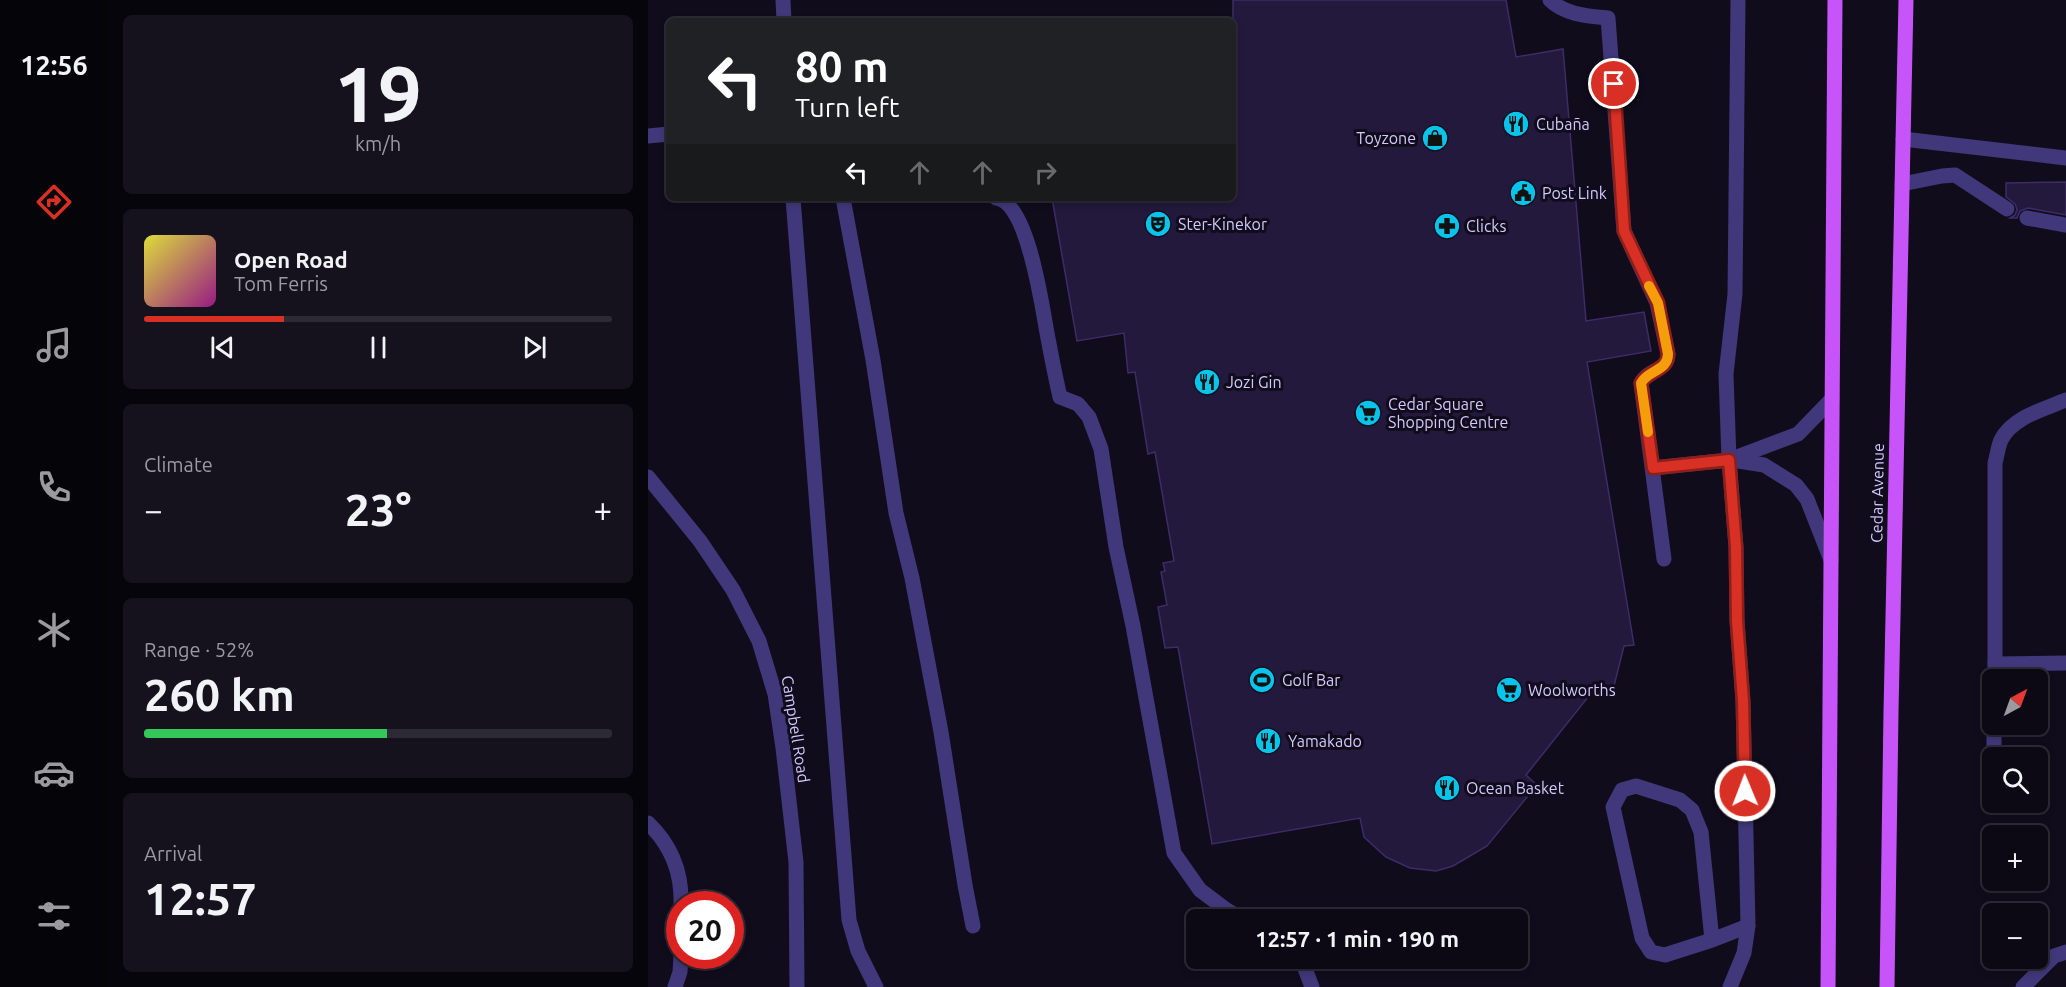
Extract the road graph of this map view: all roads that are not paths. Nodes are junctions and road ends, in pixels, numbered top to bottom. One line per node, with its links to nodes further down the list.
1 (783, 0): 6 (street)
2 (1550, 0): 21 (street)
3 (1738, 0): 20 (street)
4 (1835, 0): 18 (main road)
5 (1906, 0): 9 (main road, Cedar Avenue)
6 (784, 18)
7 (666, 135): 8 (street)
8 (648, 136)
9 (1903, 139): 10 (street); 11 (main road, Cedar Avenue)
10 (2066, 158)
11 (1902, 184): 15 (street); 43 (main road, Cedar Avenue)
12 (793, 201): 39 (street)
13 (843, 201): 31 (street)
14 (1004, 201): 30 (street)
15 (2007, 209)
16 (2027, 218): 17 (street)
17 (2066, 225)
18 (1832, 399): 20 (street); 24 (main road)
19 (2066, 400): 26 (street)
20 (1729, 460): 21 (street); 24 (street); 32 (street)
21 (1653, 468): 23 (street)
22 (648, 477): 38 (street, Campbell Road)
23 (1664, 559)
24 (1831, 561): 42 (main road)
25 (2066, 663): 27 (street)
26 (1995, 669)
27 (2019, 669)
28 (648, 823): 29 (street)
29 (681, 891)
30 (1225, 909)
31 (973, 926)
32 (1748, 926): 33 (street); 41 (street)
33 (1712, 940): 33 (street)
34 (2066, 952): 44 (street)
35 (680, 969): 37 (street)
36 (1305, 969): 40 (street)
37 (675, 987)
38 (797, 987)
39 (876, 987)
40 (1312, 987)
41 (1730, 987)
42 (1828, 987)
43 (1887, 987)
44 (2023, 987)

